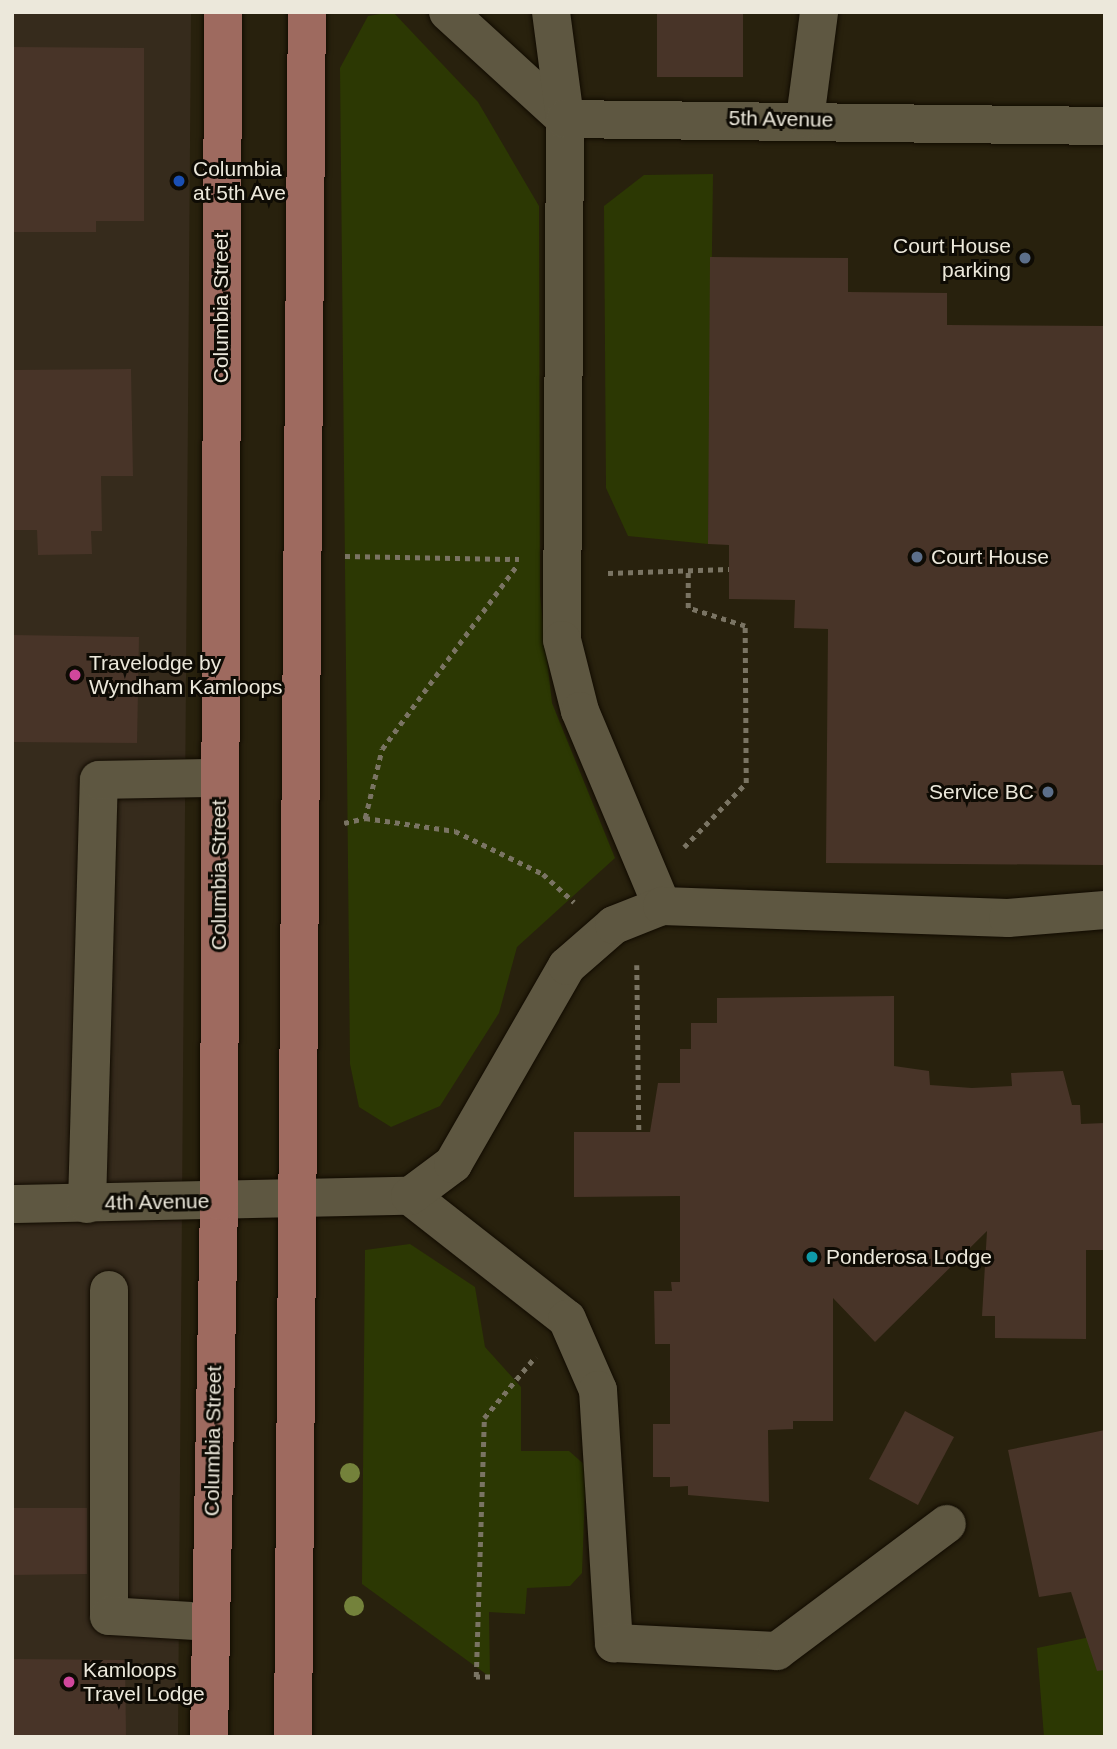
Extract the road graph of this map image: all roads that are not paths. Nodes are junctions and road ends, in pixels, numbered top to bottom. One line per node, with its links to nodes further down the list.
1 (223, 12): 9 (main road, Columbia Street)
2 (307, 12): 13 (main road)
3 (449, 12): 6 (street)
4 (551, 12): 6 (street)
5 (819, 12): 7 (street)
6 (565, 119): 7 (street, 5th Avenue); 10 (street)
7 (805, 119): 8 (street, 5th Avenue)
8 (1105, 126)
9 (219, 778): 14 (main road, Columbia Street); 16 (street)
10 (662, 906): 11 (street); 12 (street)
11 (1105, 909)
12 (410, 1196): 13 (street, 4th Avenue); 18 (street)
13 (301, 1198): 14 (street, 4th Avenue); 21 (main road)
14 (219, 1201): 16 (street, 4th Avenue); 19 (main road, Columbia Street)
15 (12, 1204): 16 (street, 4th Avenue)
16 (88, 1204)
17 (109, 1290): 19 (street)
18 (947, 1524)
19 (210, 1622): 20 (main road, Columbia Street)
20 (209, 1737)
21 (293, 1737)

